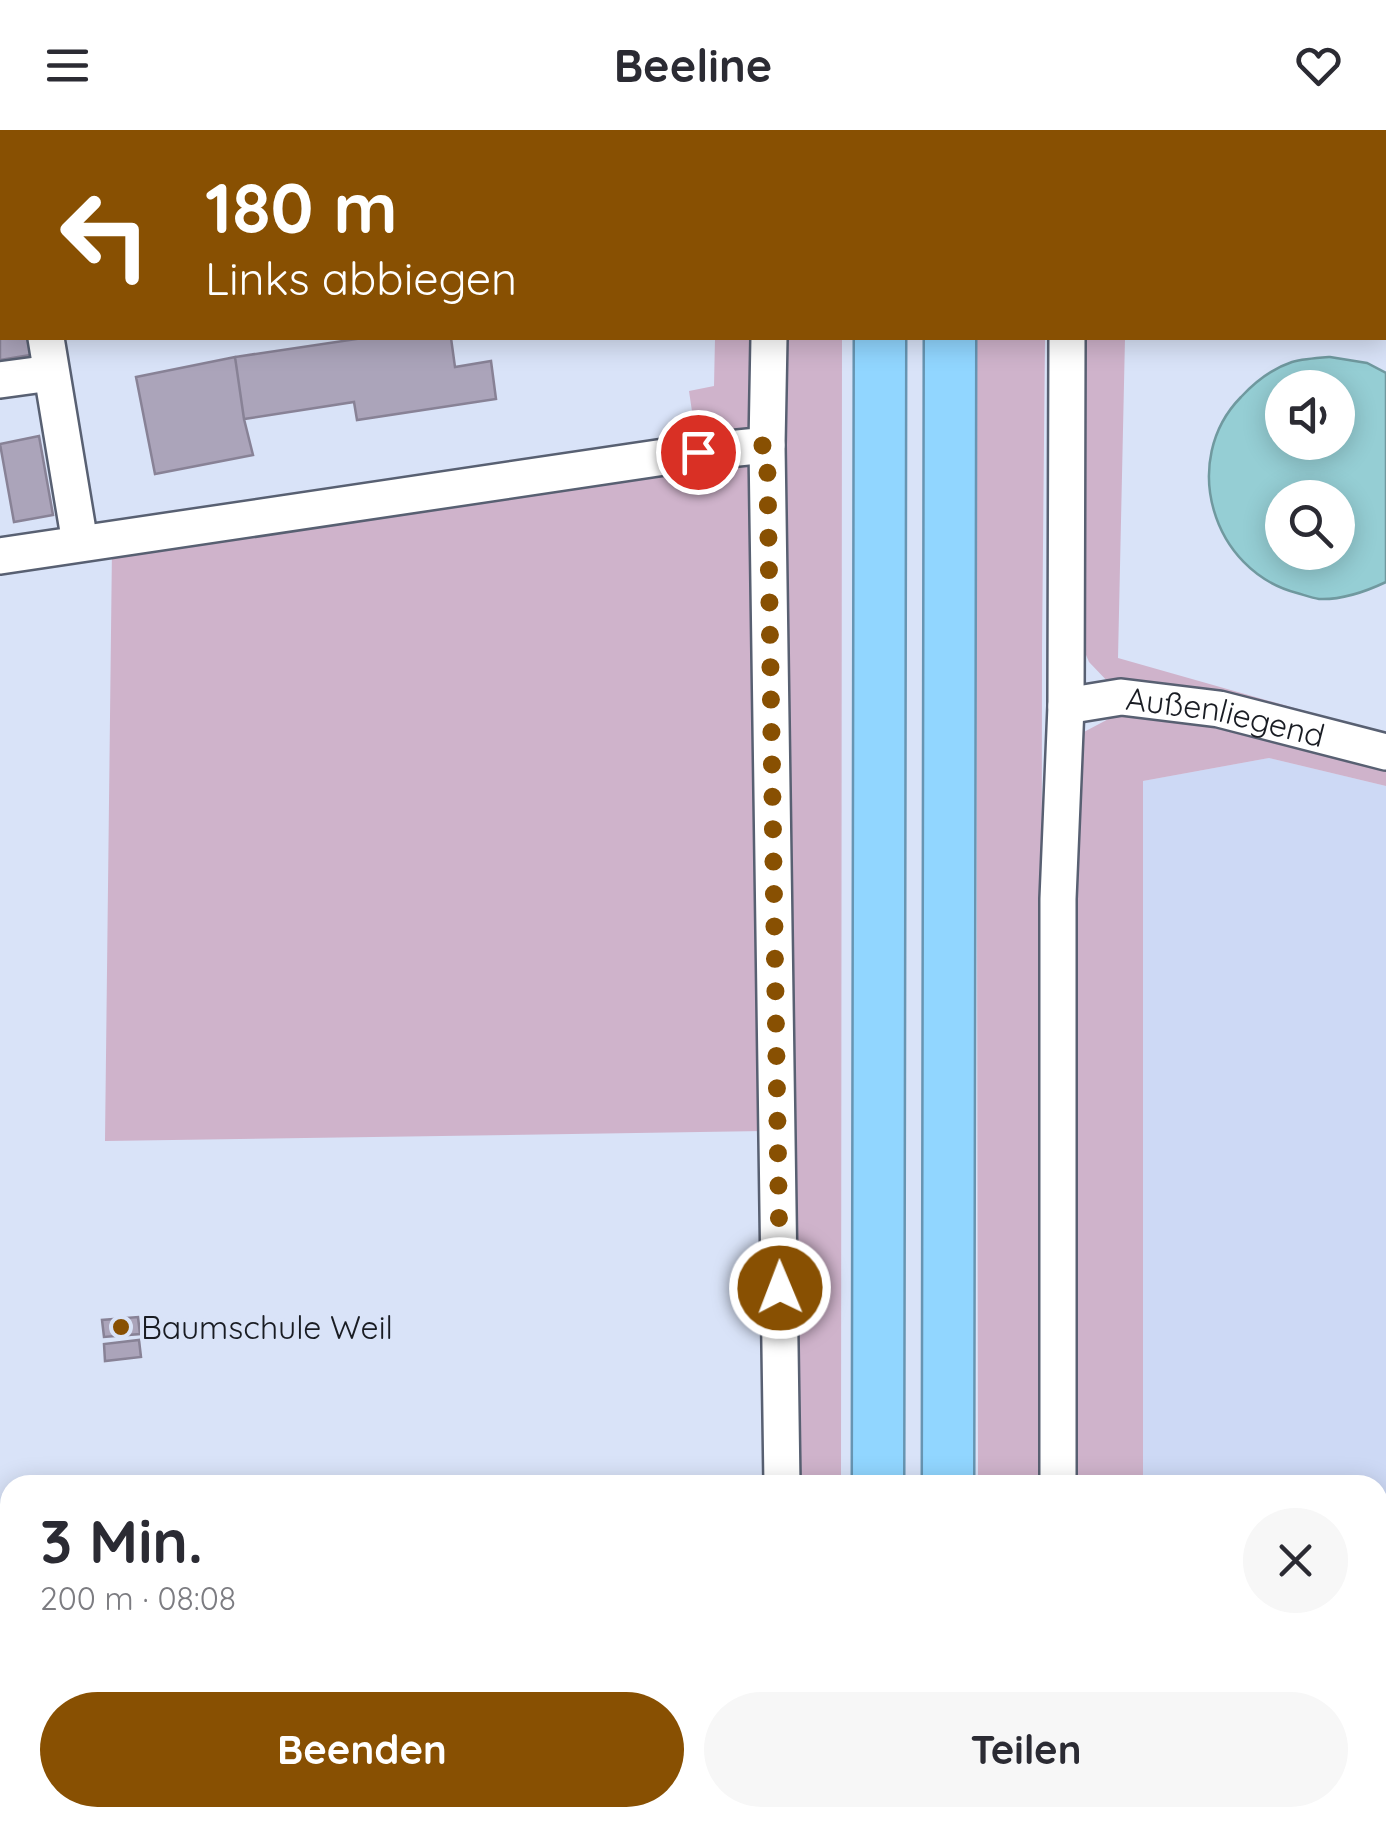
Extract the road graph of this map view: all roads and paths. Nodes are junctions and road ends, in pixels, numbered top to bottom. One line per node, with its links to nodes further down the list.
1 (46, 340): 6 (lane)
2 (768, 340): 8 (lane)
3 (880, 340): 14 (highway)
4 (950, 340): 15 (highway)
5 (1067, 340): 11 (lane)
6 (51, 373): 7 (lane); 9 (lane)
7 (0, 380)
8 (767, 445): 9 (lane); 13 (lane)
9 (80, 543): 10 (lane)
10 (0, 556)
11 (1066, 706): 12 (lane, Außenliegend); 16 (lane)
12 (1386, 752)
13 (782, 1475)
14 (878, 1475)
15 (948, 1475)
16 (1058, 1475)

